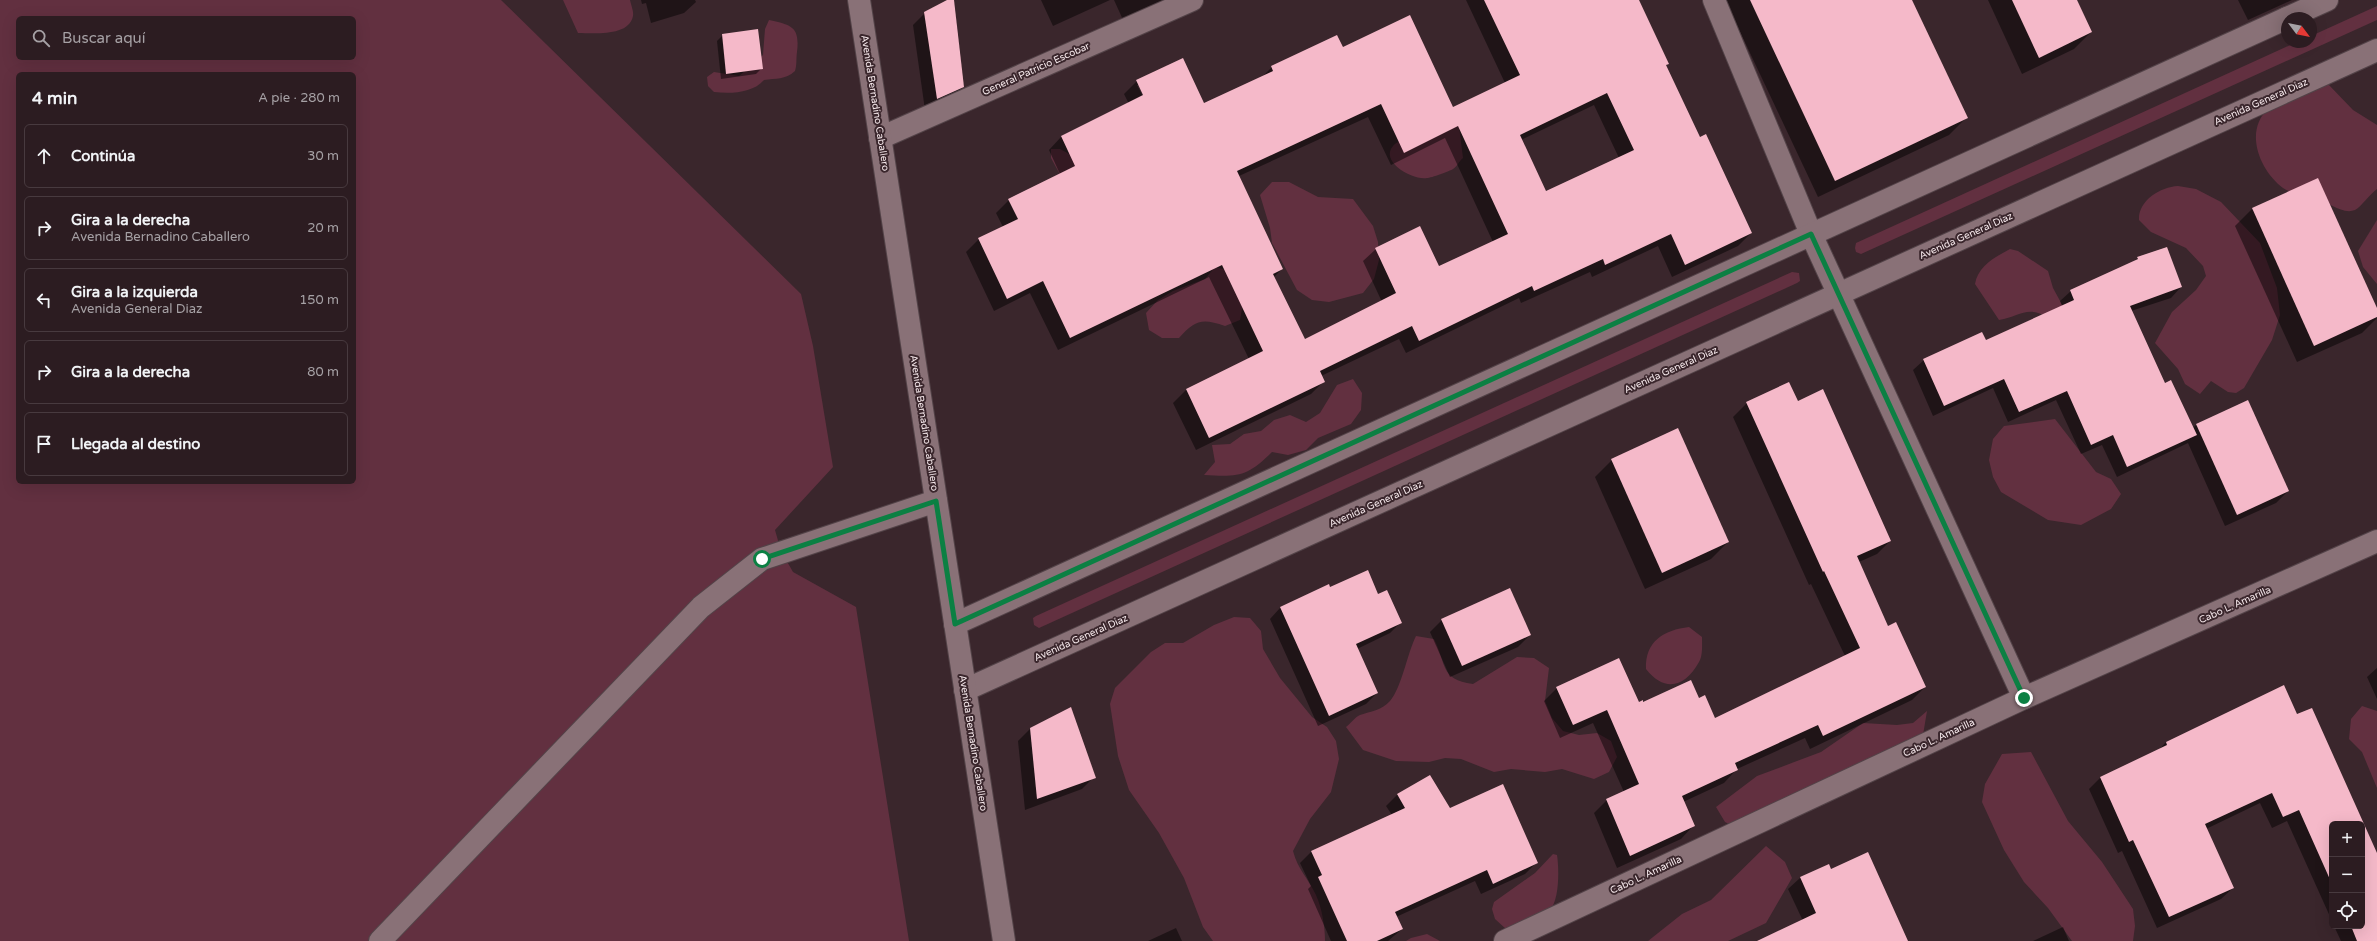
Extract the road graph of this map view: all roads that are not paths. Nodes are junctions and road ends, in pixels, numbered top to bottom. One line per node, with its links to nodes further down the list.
1 (859, 0): 8 (street, Avenida Bernadino Caballero)
2 (1192, 0): 8 (street, General Patricio Escobar)
3 (1714, 0): 9 (street)
4 (2327, 0): 5 (street)
5 (2300, 12)
6 (2281, 21): 9 (street)
7 (2377, 50): 10 (street, Avenida General Diaz)
8 (880, 138): 11 (street, Avenida Bernadino Caballero)
9 (1811, 234): 10 (street); 13 (street)
10 (1839, 294): 14 (street, Avenida General Diaz); 15 (street)
11 (936, 501): 13 (street, Avenida Bernadino Caballero); 16 (street)
12 (2377, 542): 15 (street, Cabo L. Amarilla)
13 (955, 624): 14 (street, Avenida Bernadino Caballero)
14 (965, 690): 17 (street, Avenida Bernadino Caballero)
15 (2024, 698): 18 (street, Cabo L. Amarilla)
16 (380, 941)
17 (1004, 941)
18 (1505, 941)

